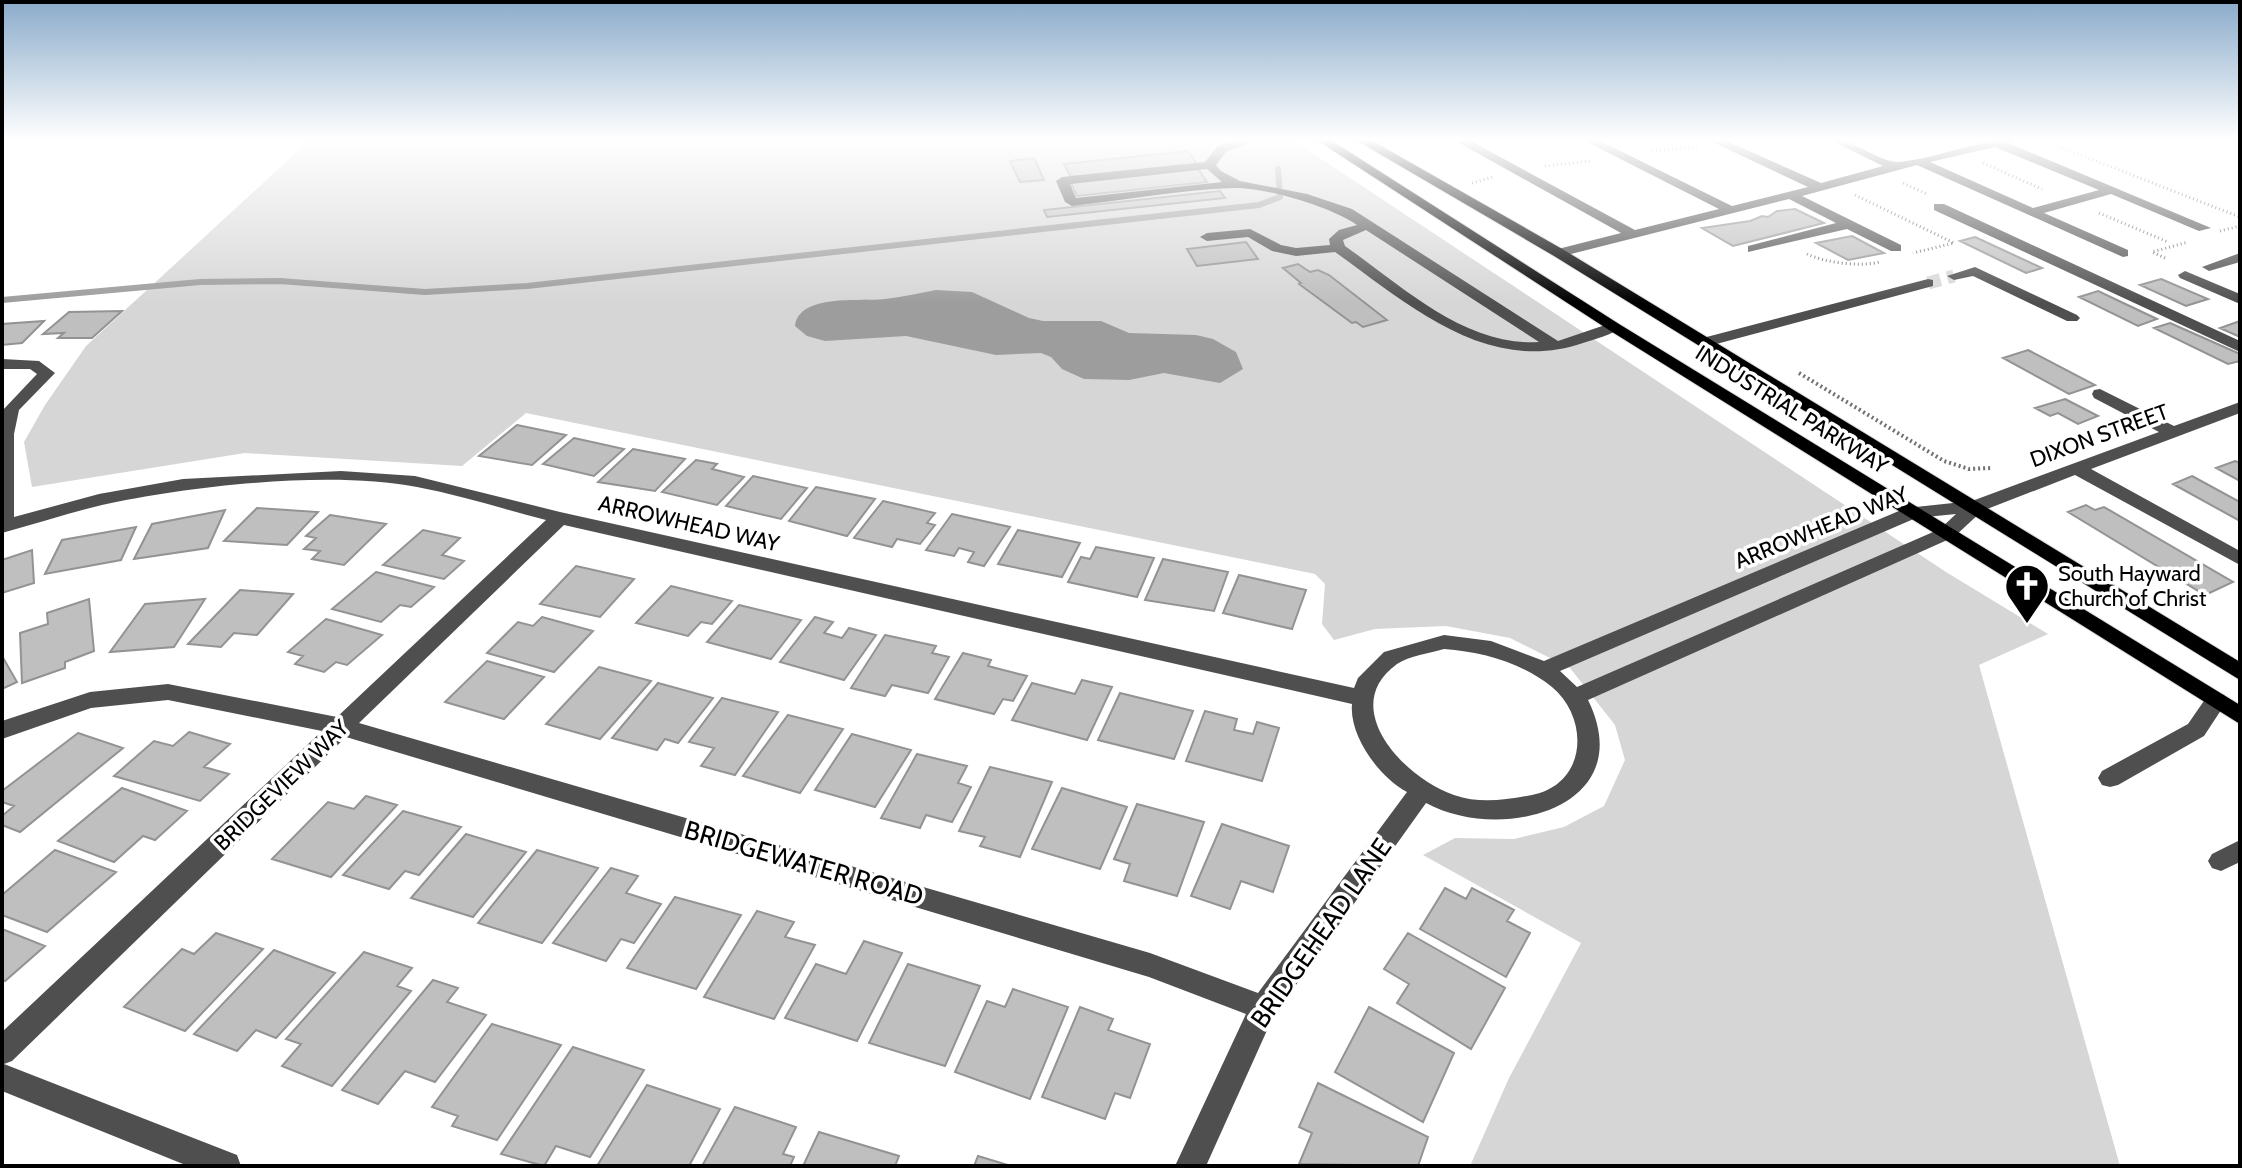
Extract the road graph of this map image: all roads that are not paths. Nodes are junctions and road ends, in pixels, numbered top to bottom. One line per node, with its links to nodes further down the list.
1 (1068, 194): 2 (street)
2 (1149, 194)
3 (1283, 194): 17 (street)
4 (1406, 194): 33 (main road, INDUSTRIAL PARKWAY)
5 (1455, 194): 24 (main road, INDUSTRIAL PARKWAY)
6 (1558, 194): 19 (street)
7 (1698, 194): 14 (street)
8 (1795, 194): 12 (street)
9 (1990, 194): 15 (street)
10 (2099, 194): 15 (street)
11 (2120, 194): 18 (street)
12 (1790, 195): 14 (street); 16 (street)
13 (1939, 207): 36 (street)
14 (1731, 210): 19 (street)
15 (2031, 212): 25 (street)
16 (1848, 224): 22 (street); 23 (street)
17 (1367, 226): 21 (street); 35 (street)
18 (2204, 228)
19 (1633, 234): 24 (street)
20 (1207, 237): 21 (street)
21 (1338, 248): 35 (street)
22 (1896, 248)
23 (1753, 249)
24 (1559, 253): 34 (main road, INDUSTRIAL PARKWAY)
25 (2123, 253)
26 (2240, 257): 27 (street)
27 (2209, 267)
28 (2185, 275): 31 (street)
29 (1954, 276): 32 (street)
30 (1928, 283): 34 (street)
31 (2240, 300)
32 (2072, 318)
33 (1614, 327): 35 (street); 43 (main road, INDUSTRIAL PARKWAY)
34 (1705, 342): 42 (main road, INDUSTRIAL PARKWAY)
35 (1555, 346)
36 (2240, 347)
37 (2, 364): 45 (street)
38 (2100, 394): 40 (street)
39 (2240, 407): 40 (street, DIXON STREET)
40 (2175, 433): 41 (street, DIXON STREET)
41 (2075, 468): 42 (street, DIXON STREET); 47 (street)
42 (1975, 507): 43 (street, ARROWHEAD WAY); 46 (street); 49 (main road, INDUSTRIAL PARKWAY)
43 (1913, 512): 46 (main road, INDUSTRIAL PARKWAY); 48 (street, ARROWHEAD WAY)
44 (560, 518): 45 (street, ARROWHEAD WAY); 50 (street, ARROWHEAD WAY); 54 (street, BRIDGEVIEW WAY)
45 (4, 526)
46 (1947, 533): 51 (street); 52 (main road, INDUSTRIAL PARKWAY)
47 (2240, 559)
48 (1543, 670): 50 (street); 51 (street)
49 (2240, 672)
50 (1362, 698): 57 (street)
51 (1573, 698): 57 (street)
52 (2216, 701): 53 (main road, INDUSTRIAL PARKWAY); 56 (street)
53 (2240, 716)
54 (342, 727): 55 (street, BRIDGEWATER ROAD); 58 (street, BRIDGEWATER ROAD); 59 (street, BRIDGEVIEW WAY)
55 (2, 730)
56 (2110, 778)
57 (1421, 791): 58 (street, BRIDGEHEAD LANE)
58 (1263, 1008): 62 (street, BRIDGEHEAD LANE)
59 (2, 1051)
60 (2, 1077): 61 (street)
61 (226, 1166)
62 (1190, 1166)

